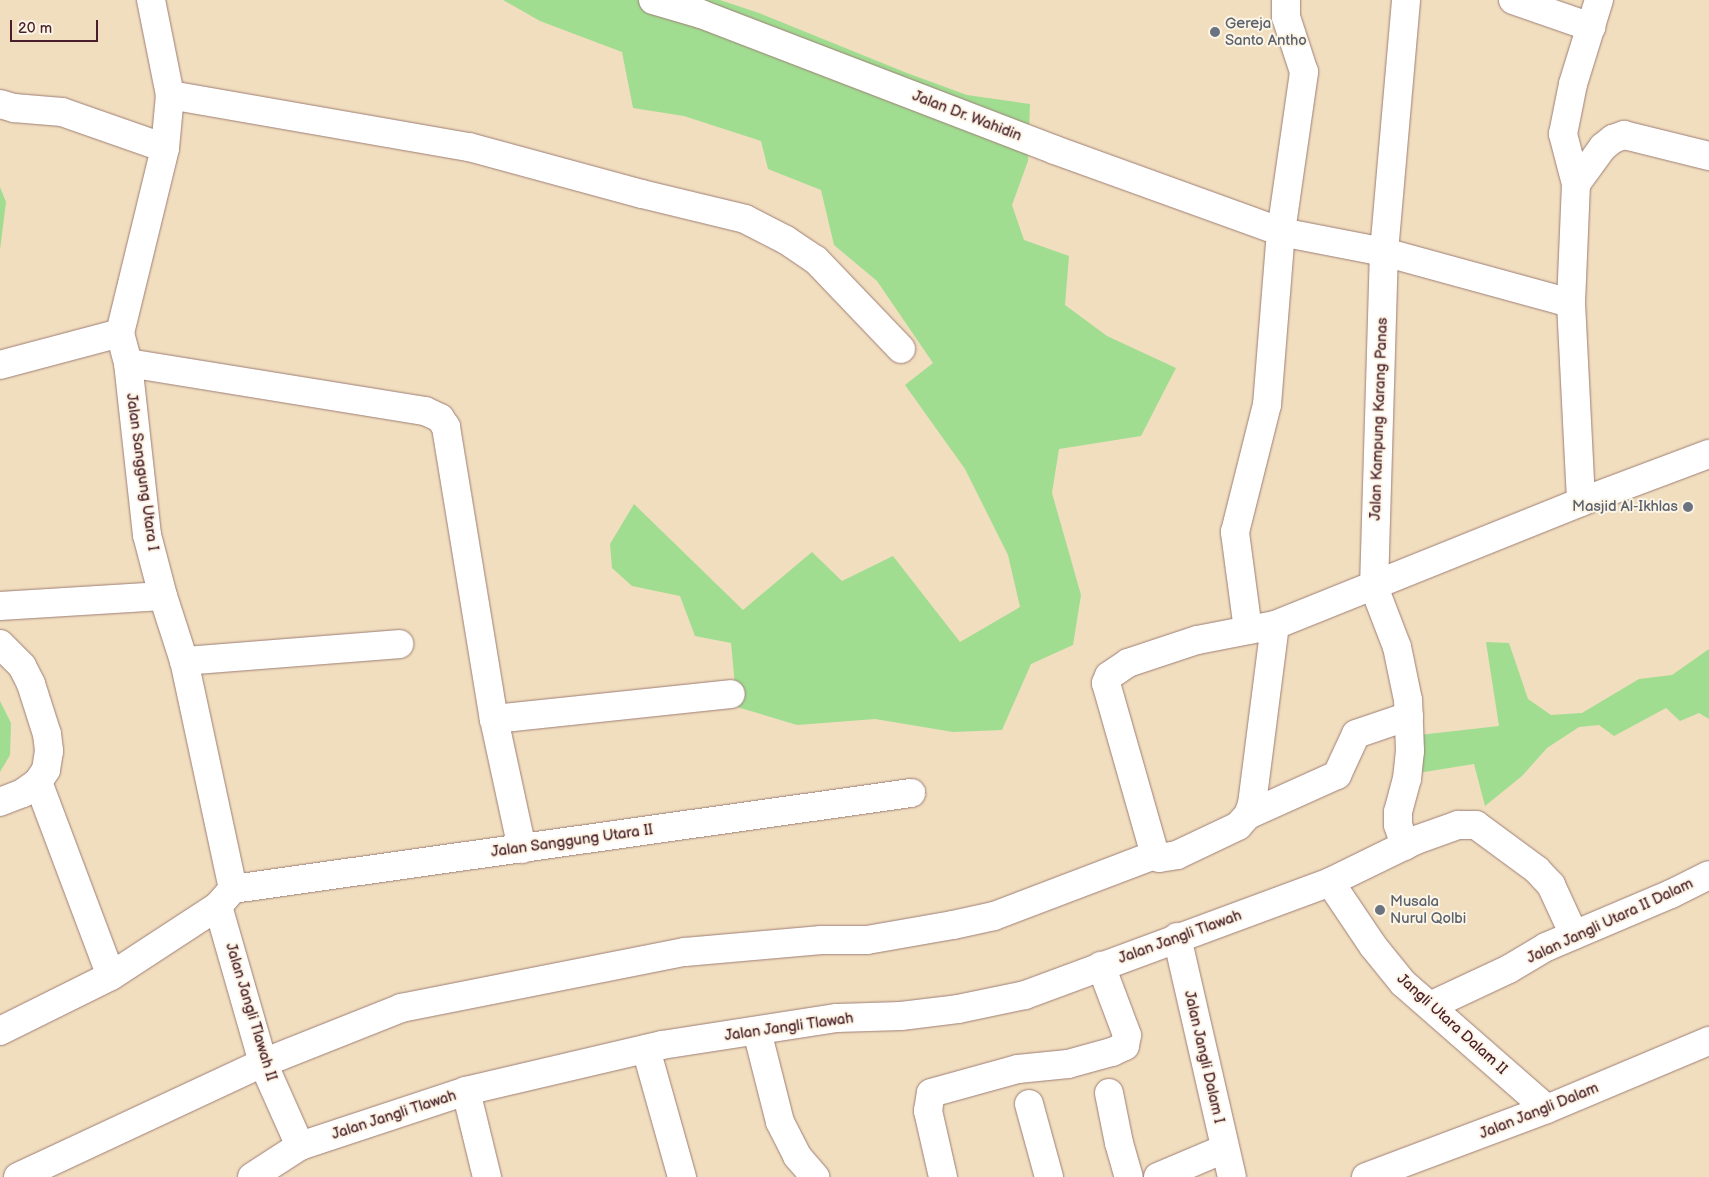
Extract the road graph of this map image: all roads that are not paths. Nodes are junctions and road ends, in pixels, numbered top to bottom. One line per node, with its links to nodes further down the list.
1 (151, 0): 8 (street, Jalan Sanggung Utara I)
2 (654, 0): 13 (street, Jalan Dr. Wahidin)
3 (1286, 0): 13 (street)
4 (1406, 0): 14 (street, Jalan Kampung Karang Panas)
5 (1513, 0): 7 (street)
6 (1599, 0): 7 (street)
7 (1591, 27): 12 (street)
8 (170, 95): 10 (street, Jalan Sanggung Utara I); 17 (street)
9 (0, 104): 10 (street)
10 (165, 148): 16 (street, Jalan Sanggung Utara I)
11 (1709, 156): 12 (street)
12 (1576, 184): 15 (street)
13 (1281, 232): 14 (street); 26 (street)
14 (1384, 252): 15 (street); 22 (street, Jalan Kampung Karang Panas)
15 (1571, 303): 21 (street)
16 (120, 333): 18 (street, Jalan Sanggung Utara I); 19 (street)
17 (900, 349)
18 (128, 363): 23 (street, Jalan Sanggung Utara I); 32 (street)
19 (0, 365)
20 (1709, 454): 21 (street)
21 (1581, 502): 22 (street)
22 (1374, 587): 25 (street); 31 (street)
23 (163, 596): 24 (street); 29 (street, Jalan Sanggung Utara I)
24 (0, 606)
25 (1275, 625): 26 (street); 36 (street)
26 (1248, 630): 39 (street)
27 (0, 644): 33 (street)
28 (399, 644): 29 (street)
29 (184, 660): 42 (street, Jalan Sanggung Utara I)
30 (731, 694): 32 (street)
31 (1409, 716): 36 (street); 37 (street)
32 (494, 719): 38 (street)
33 (38, 782): 35 (street); 46 (street)
34 (911, 793): 38 (street, Jalan Sanggung Utara II)
35 (0, 802)
36 (1248, 815): 39 (street)
37 (1405, 846): 41 (street, Jalan Jangli Tlawah); 43 (street, Jalan Jangli Tlawah)
38 (522, 849): 42 (street, Jalan Sanggung Utara II)
39 (1155, 855): 52 (street)
40 (1709, 875): 43 (street, Jalan Jangli Utara II Dalam)
41 (1330, 882): 44 (street, Jalan Jangli Tlawah); 47 (street, Jangli Utara Dalam II)
42 (226, 898): 46 (street); 52 (street, Jalan Jangli Tlawah II)
43 (1574, 935): 47 (street, Jalan Jangli Utara II Dalam)
44 (1177, 937): 45 (street, Jalan Jangli Tlawah); 58 (street, Jalan Jangli Dalam I)
45 (1101, 966): 49 (street, Jalan Jangli Tlawah); 64 (street)
46 (111, 976): 48 (street)
47 (1430, 1006): 56 (street, Jangli Utara Dalam II)
48 (0, 1031)
49 (756, 1031): 51 (street, Jalan Jangli Tlawah); 63 (street)
50 (1709, 1041): 56 (street, Jalan Jangli Dalam)
51 (646, 1049): 53 (street, Jalan Jangli Tlawah); 62 (street)
52 (263, 1063): 57 (street, Jalan Jangli Tlawah II); 59 (street)
53 (466, 1091): 57 (street, Jalan Jangli Tlawah); 61 (street)
54 (1109, 1093): 66 (street)
55 (1029, 1104): 65 (street)
56 (1547, 1110): 69 (street, Jalan Jangli Dalam)
57 (300, 1146): 60 (street)
58 (1224, 1149): 67 (street); 68 (street, Jalan Jangli Dalam I)
59 (18, 1177)
60 (252, 1177)
61 (487, 1177)
62 (682, 1177)
63 (815, 1177)
64 (943, 1177)
65 (1049, 1177)
66 (1129, 1177)
67 (1158, 1177)
68 (1232, 1177)
69 (1366, 1177)

